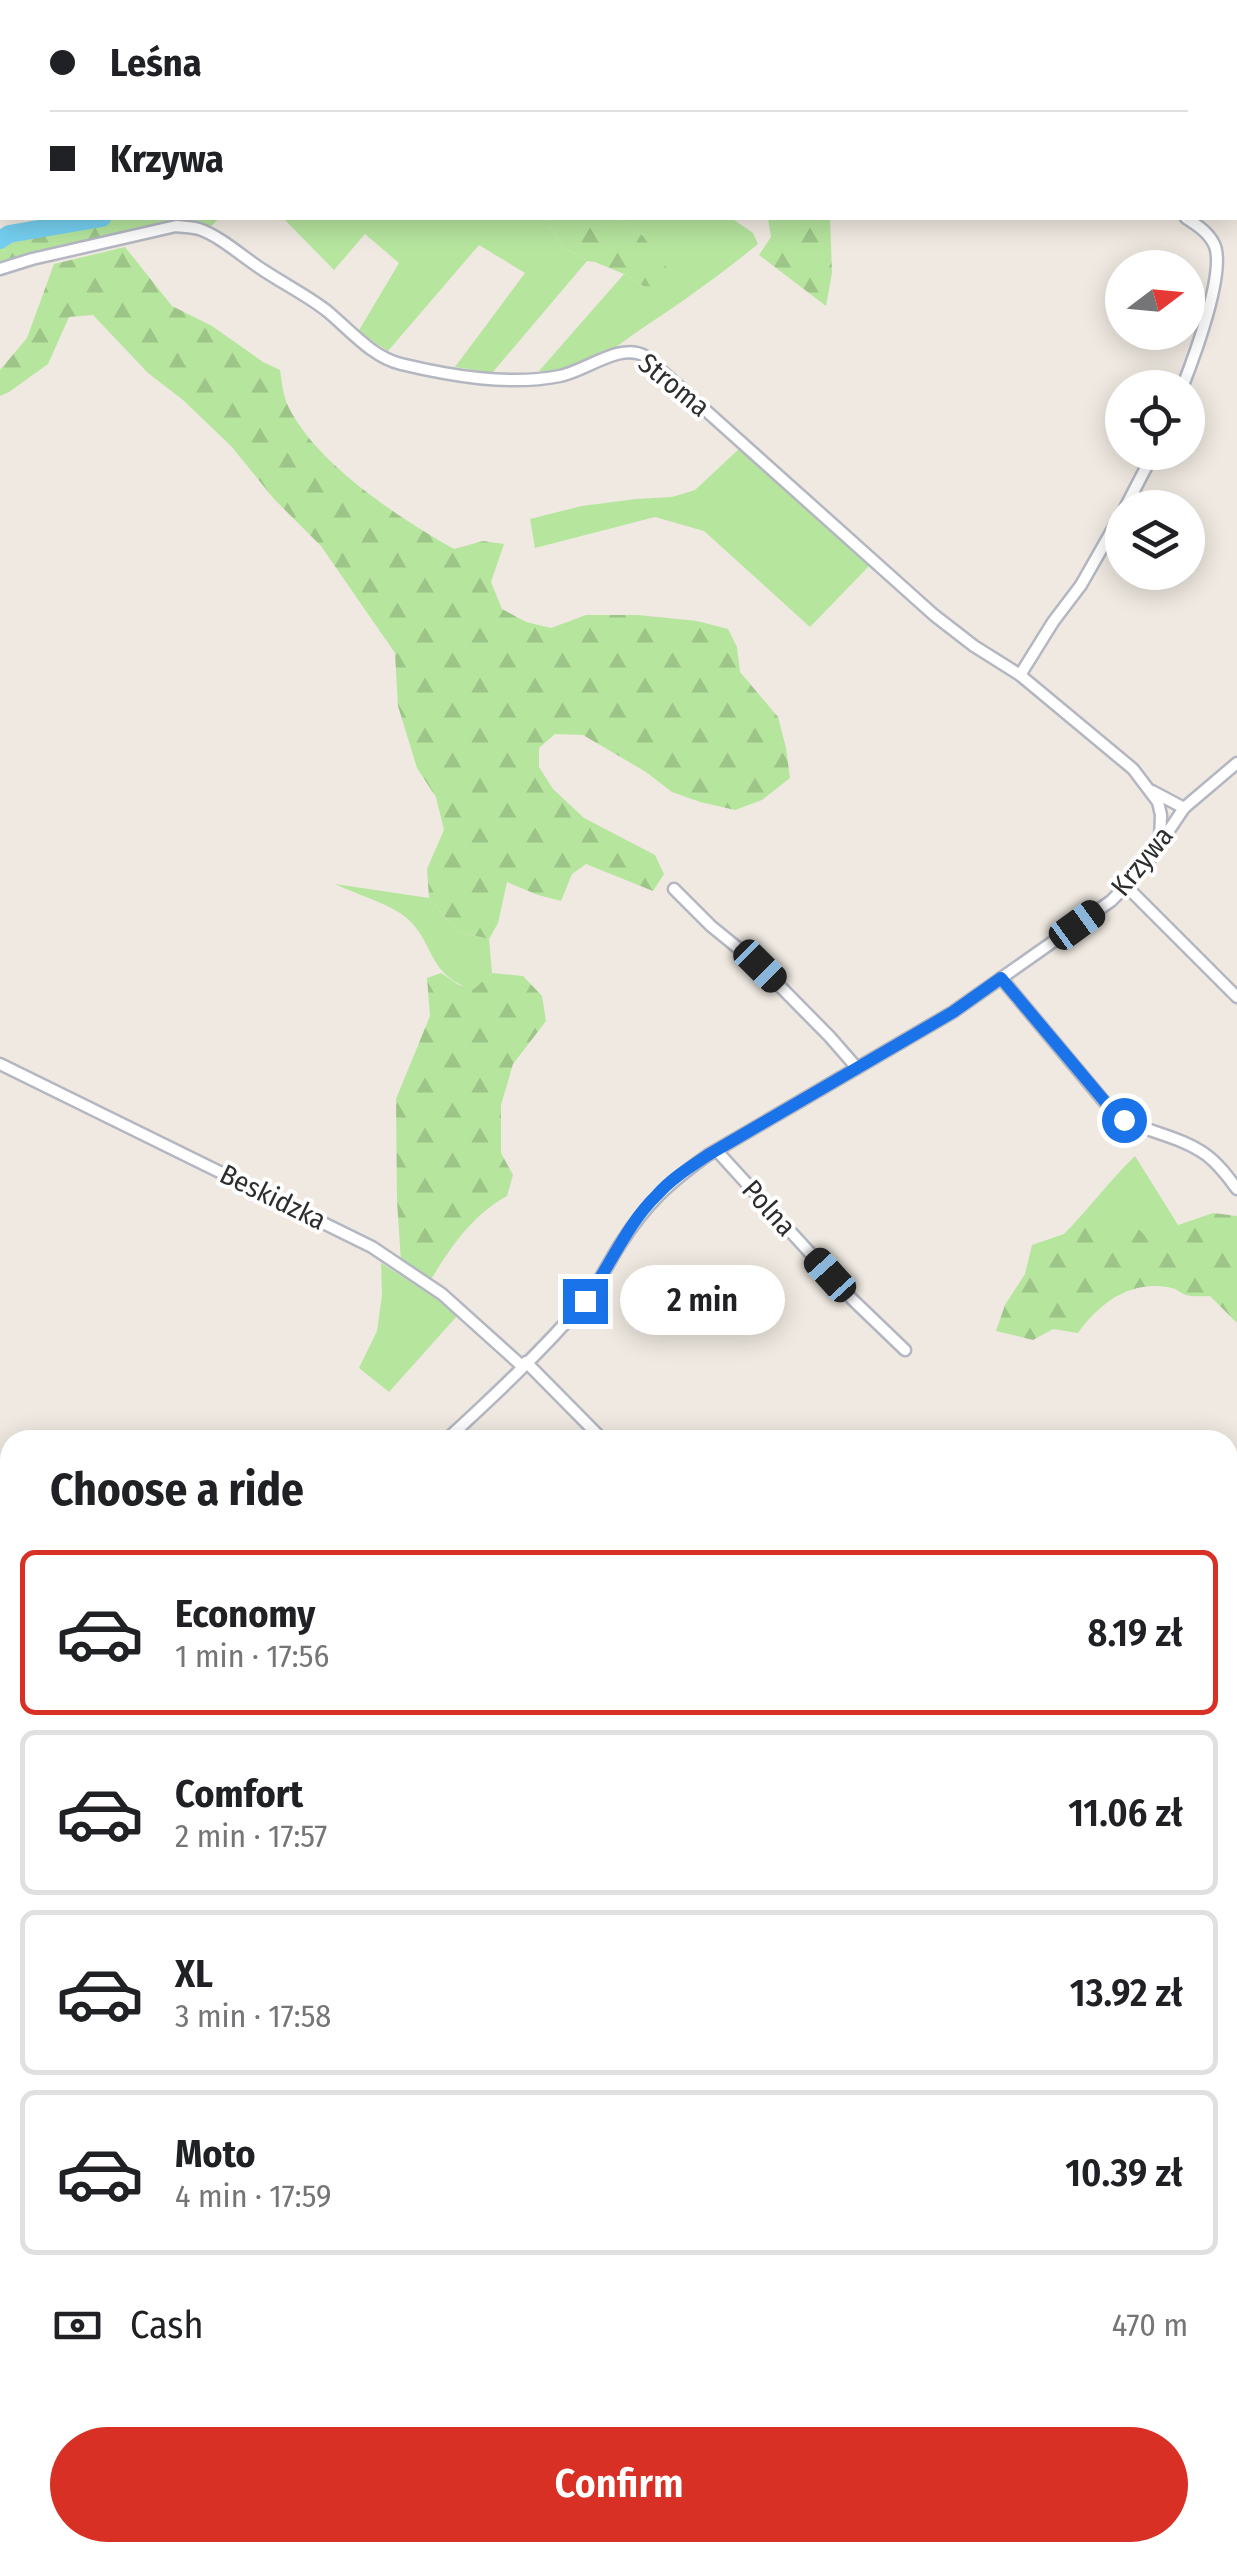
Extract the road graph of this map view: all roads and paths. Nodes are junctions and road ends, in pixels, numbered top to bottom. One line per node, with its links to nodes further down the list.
1 (1189, 220): 3 (street)
2 (0, 270): 5 (street, Stroma)
3 (1189, 370)
4 (1105, 544): 5 (street)
5 (1020, 675): 7 (street, Stroma)
6 (1237, 763): 8 (street, Krzywa)
7 (1151, 790): 8 (street, Stroma); 9 (street)
8 (1184, 808): 9 (street, Krzywa)
9 (1160, 842): 10 (street, Krzywa)
10 (1127, 887): 12 (street, Krzywa); 13 (street)
11 (674, 889): 15 (street)
12 (1001, 978): 15 (street, Krzywa); 17 (street)
13 (1237, 997)
14 (0, 1064): 19 (street, Beskidzka)
15 (857, 1068): 16 (street, Krzywa)
16 (717, 1151): 18 (street, Polna); 19 (street, Krzywa)
17 (1237, 1189)
18 (904, 1350)
19 (524, 1364): 20 (street, Krzywa); 21 (street, Beskidzka)
20 (456, 1430)
21 (593, 1430)

